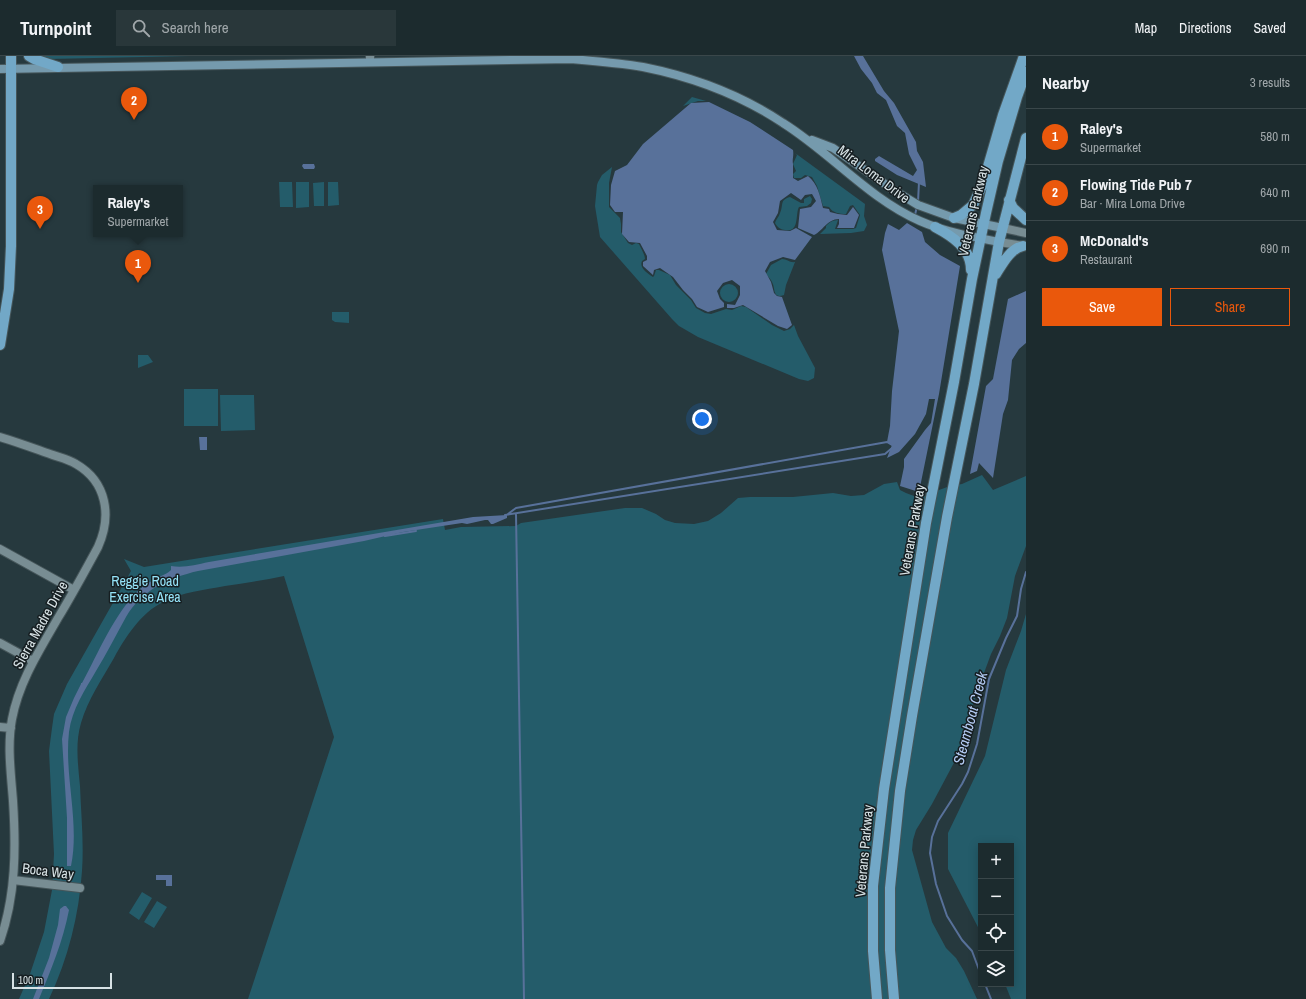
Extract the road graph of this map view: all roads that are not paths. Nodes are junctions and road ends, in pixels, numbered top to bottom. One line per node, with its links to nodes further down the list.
1 (11, 56): 8 (main road)
2 (29, 56): 6 (main road)
3 (1024, 56): 13 (main road)
4 (571, 57): 5 (main road, Mira Loma Drive); 10 (main road, Mira Loma Drive)
5 (370, 59): 6 (main road, Mira Loma Drive)
6 (58, 67): 8 (main road, Mira Loma Drive)
7 (0, 69): 8 (main road, Mira Loma Drive)
8 (11, 69): 24 (main road)
9 (1026, 72): 15 (main road, Veterans Parkway)
10 (804, 137): 13 (main road, Mira Loma Drive); 16 (main road, Mira Loma Drive)
11 (1026, 138): 12 (main road)
12 (1009, 200): 14 (main road); 17 (main road)
13 (954, 218): 15 (main road, Mira Loma Drive)
14 (1026, 220)
15 (984, 224): 17 (main road, Mira Loma Drive); 19 (main road, Veterans Parkway)
16 (935, 227): 19 (main road, Mira Loma Drive); 22 (main road)
17 (1002, 228): 18 (street, Mira Loma Drive); 20 (main road)
18 (1026, 233)
19 (981, 238): 20 (main road, Mira Loma Drive); 22 (main road, Veterans Parkway)
20 (999, 242): 21 (street, Mira Loma Drive); 23 (main road)
21 (1025, 246): 23 (main road)
22 (972, 279): 35 (main road, Veterans Parkway)
23 (992, 281): 36 (main road)
24 (0, 345)
25 (0, 436): 27 (street, Sierra Madre Drive)
26 (0, 549): 27 (street)
27 (74, 590): 29 (street, Sierra Madre Drive)
28 (0, 643): 29 (street)
29 (33, 661): 31 (street, Sierra Madre Drive)
30 (0, 727): 31 (street)
31 (11, 728): 32 (street, Sierra Madre Drive)
32 (14, 880): 33 (street, Boca Way); 34 (street, Sierra Madre Drive)
33 (80, 888)
34 (0, 941)
35 (877, 999)
36 (894, 999)

